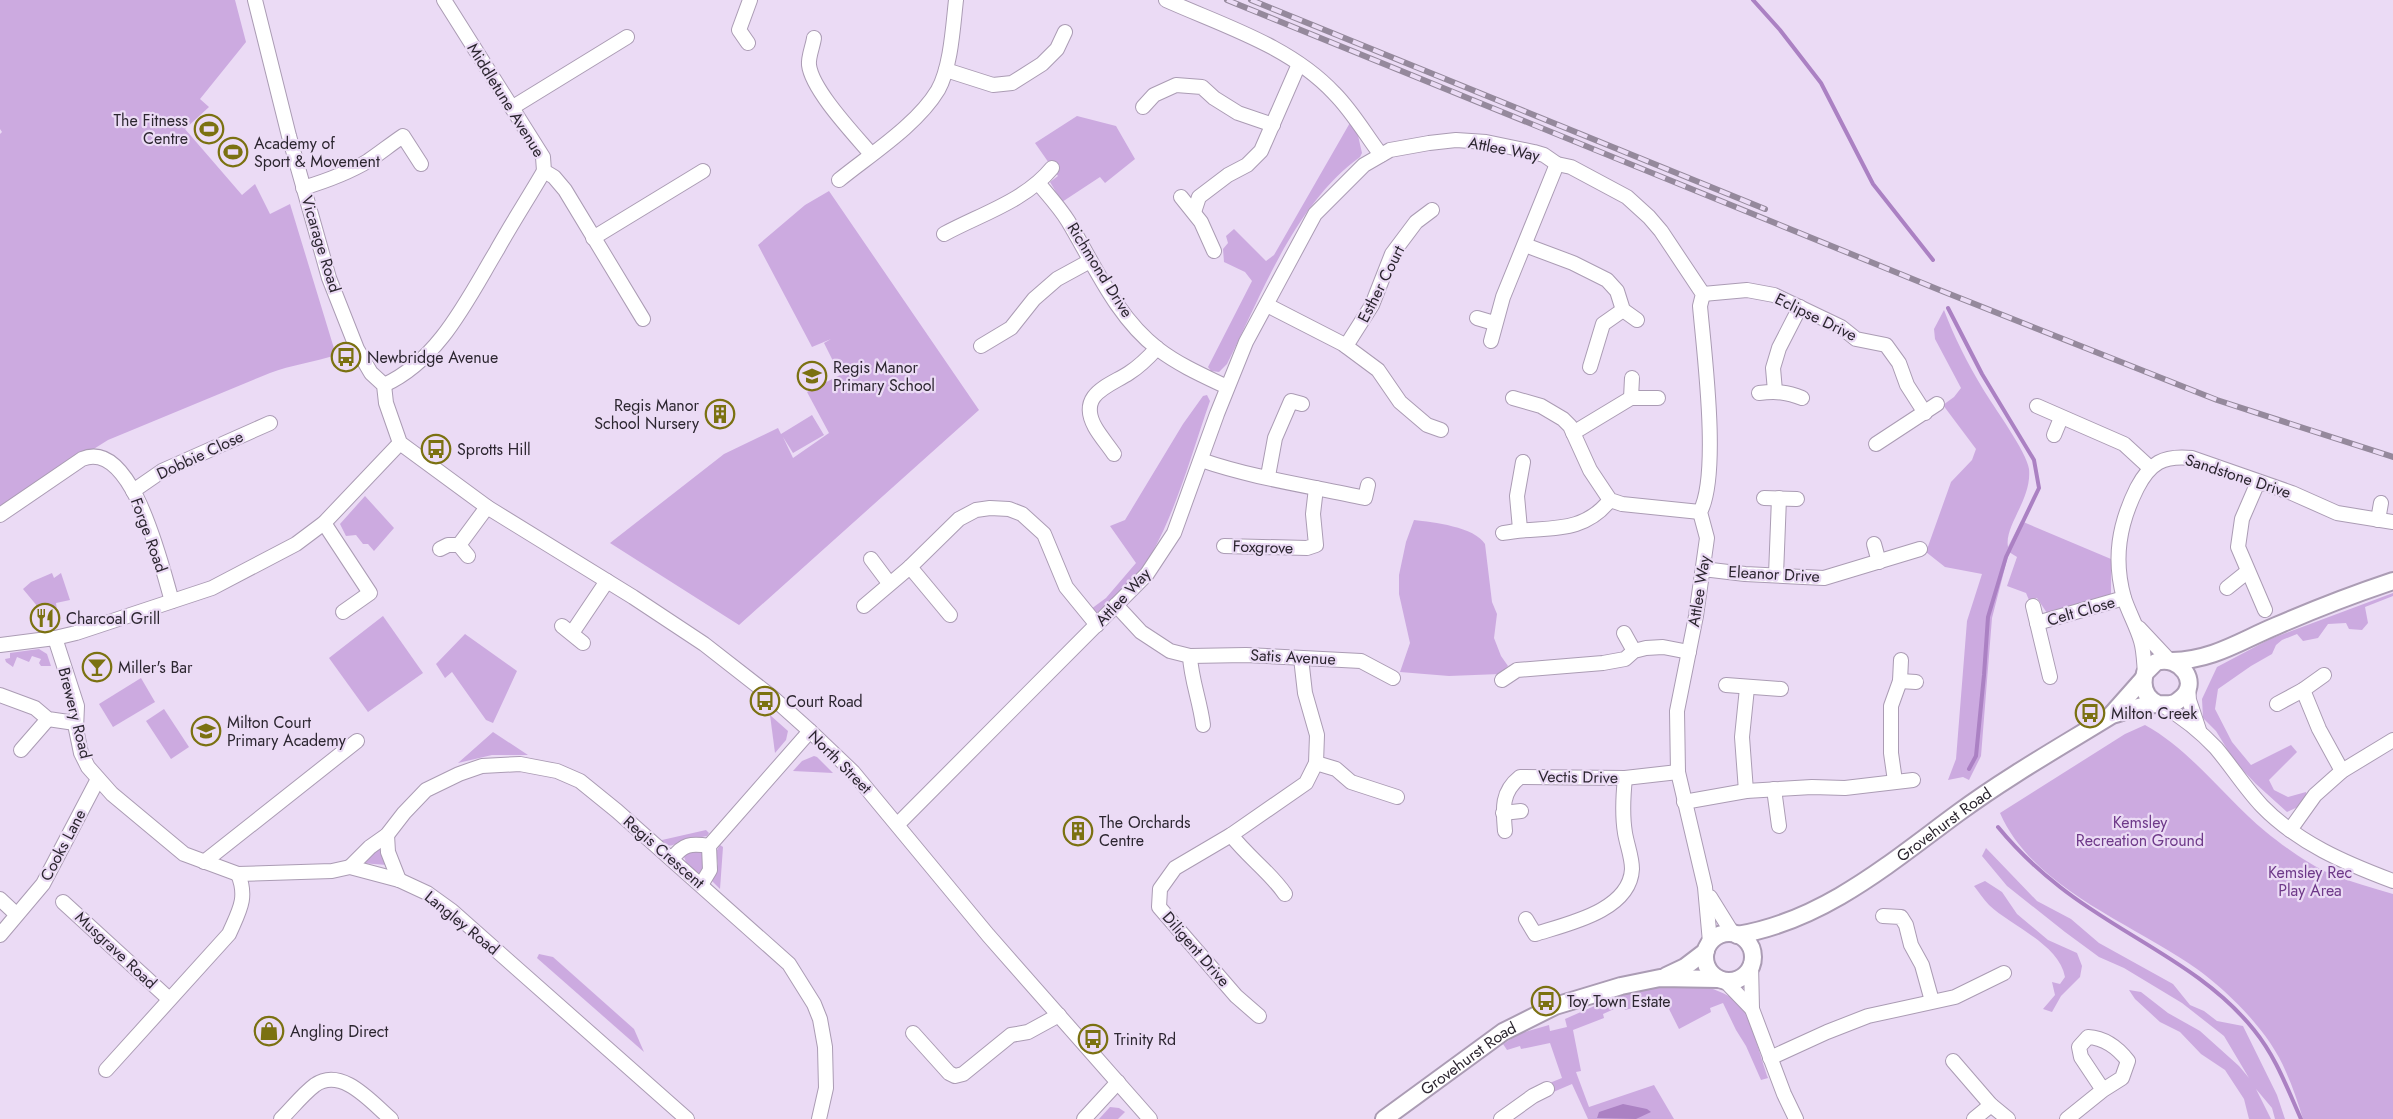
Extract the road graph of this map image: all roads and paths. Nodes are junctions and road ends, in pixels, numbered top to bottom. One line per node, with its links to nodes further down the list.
1 (255, 0): 24 (street, Vicarage Road)
2 (444, 0): 12 (street, Middletune Avenue)
3 (750, 0): 9 (street)
4 (956, 0): 11 (street)
5 (1167, 0): 10 (street)
6 (1065, 32): 11 (street)
7 (627, 37): 12 (street)
8 (814, 38): 15 (street)
9 (748, 43)
10 (1299, 64): 14 (street); 16 (street)
11 (946, 70): 15 (street)
12 (513, 107): 20 (street, Middletune Avenue)
13 (1143, 107): 14 (street)
14 (1273, 124): 27 (street)
15 (871, 154): 22 (street)
16 (1381, 155): 18 (street, Attlee Way); 34 (street, Attlee Way)
17 (421, 164): 24 (street)
18 (1557, 164): 30 (street); 33 (street, Attlee Way)
19 (1053, 168): 23 (street)
20 (544, 171): 29 (street, Middletune Avenue); 47 (street)
21 (703, 171): 29 (street)
22 (839, 180)
23 (1039, 184): 28 (street); 32 (street, Richmond Drive)
24 (303, 188): 47 (street, Vicarage Road)
25 (1181, 197): 27 (street)
26 (1432, 210): 43 (street, Esther Court)
27 (1194, 212): 31 (street)
28 (944, 234)
29 (593, 238): 38 (street, Middletune Avenue)
30 (1526, 244): 36 (street); 40 (street)
31 (1214, 251)
32 (1090, 261): 42 (street); 44 (street, Richmond Drive)
33 (1703, 294): 35 (street, Eclipse Drive); 81 (street)
34 (1268, 305): 43 (street); 48 (street, Attlee Way)
35 (1800, 307): 49 (street); 58 (street, Eclipse Drive)
36 (1623, 310): 39 (street); 45 (street)
37 (1477, 318): 40 (street)
38 (643, 319)
39 (1637, 320)
40 (1494, 323): 41 (street)
41 (1491, 341)
42 (981, 346)
43 (1346, 346): 61 (street)
44 (1157, 348): 48 (street, Richmond Drive); 66 (street)
45 (1590, 367)
46 (1632, 378): 52 (street)
47 (384, 385): 64 (street)
48 (1227, 387): 67 (street, Attlee Way)
49 (1775, 391): 50 (street); 54 (street)
50 (1759, 393)
51 (1513, 398): 62 (street)
52 (1631, 398): 53 (street); 62 (street)
53 (1658, 398)
54 (1802, 398)
55 (1302, 404): 70 (street)
56 (1937, 404): 58 (street)
57 (2037, 406): 59 (street)
58 (1925, 413): 65 (street)
59 (2061, 418): 63 (street); 69 (street)
60 (270, 423): 74 (street, Dobbie Close)
61 (1441, 430)
62 (1574, 433): 78 (street)
63 (2054, 435)
64 (400, 443): 80 (street, North Street); 85 (street)
65 (1876, 444)
66 (1114, 454)
67 (1201, 460): 70 (street); 104 (street, Attlee Way)
68 (1523, 462): 86 (street)
69 (2149, 467): 71 (street, Sandstone Drive); 102 (street)
70 (1268, 476): 73 (street)
71 (2258, 483): 83 (street, Sandstone Drive); 96 (street)
72 (1368, 485): 73 (street)
73 (1316, 488): 89 (street, Foxgrove)
74 (133, 491): 82 (street, Forge Road); 103 (street, Forge Road)
75 (1764, 498): 76 (street)
76 (1779, 498): 77 (street); 97 (street)
77 (1797, 499)
78 (1610, 500): 81 (street); 86 (street)
79 (2381, 503): 83 (street)
80 (487, 507): 90 (street); 99 (street, North Street)
81 (1700, 512): 95 (street, Attlee Way)
82 (0, 515)
83 (2378, 520): 84 (street, Sandstone Drive)
84 (2393, 522)
85 (324, 523): 103 (street); 108 (street)
86 (1520, 529): 87 (street)
87 (1503, 532)
88 (1874, 544): 93 (street)
89 (1224, 546)
90 (440, 549)
91 (1920, 549): 93 (street, Eleanor Drive)
92 (871, 559): 100 (street)
93 (1879, 562): 97 (street, Eleanor Drive)
94 (910, 567): 100 (street); 109 (street); 112 (street)
95 (1703, 569): 97 (street, Eleanor Drive); 118 (street, Attlee Way)
96 (2247, 573): 101 (street); 107 (street)
97 (1776, 575)
98 (2393, 580): 119 (street)
99 (607, 581): 115 (street); 143 (street, North Street)
100 (889, 583): 105 (street)
101 (2227, 588)
102 (2124, 598): 110 (street); 111 (street, Celt Close)
103 (172, 601): 114 (street)
104 (1116, 605): 112 (street, Attlee Way); 120 (street, Satis Avenue)
105 (864, 606)
106 (2033, 606): 111 (street, Celt Close)
107 (2265, 610)
108 (344, 612)
109 (951, 615)
110 (2132, 620): 123 (street); 125 (street)
111 (2037, 623): 126 (street, Celt Close)
112 (1097, 625): 161 (street, Attlee Way)
113 (1624, 633): 117 (street)
114 (55, 638): 116 (street); 141 (street, Brewery Road)
115 (583, 643)
116 (0, 645)
117 (1634, 651): 118 (street); 128 (street)
118 (1689, 652): 150 (street, Attlee Way)
119 (2217, 654): 123 (street); 132 (street)
120 (1190, 656): 121 (street, Satis Avenue); 142 (street)
121 (1301, 658): 127 (street, Satis Avenue); 148 (street)
122 (1901, 660): 129 (street)
123 (2171, 660): 125 (street); 132 (street)
124 (2324, 675): 135 (street)
125 (2144, 676): 137 (street); 139 (street, Grovehurst Road)
126 (2050, 677)
127 (1393, 678)
128 (1502, 680)
129 (1900, 681): 130 (street); 154 (street)
130 (1916, 682)
131 (1726, 685): 133 (street)
132 (2188, 685): 137 (street); 144 (street)
133 (1747, 688): 134 (street); 156 (street)
134 (1781, 689)
135 (2303, 690): 138 (street); 149 (street)
136 (0, 695): 140 (street)
137 (2160, 704): 139 (street, Grovehurst Road); 144 (street)
138 (2277, 704)
139 (2112, 715): 183 (street, Grovehurst Road)
140 (48, 719): 141 (street); 147 (street)
141 (75, 723): 152 (street, Brewery Road)
142 (1203, 725)
143 (810, 731): 161 (street, North Street); 167 (street)
144 (2199, 732): 163 (street)
145 (2393, 740): 149 (street)
146 (357, 741): 170 (street)
147 (21, 750)
148 (1316, 763): 157 (street); 166 (street, Diligent Drive)
149 (2342, 771): 163 (street)
150 (1678, 772): 151 (street, Vectis Drive); 158 (street, Attlee Way)
151 (1625, 778): 160 (street, Vectis Drive); 182 (street)
152 (98, 779): 168 (street, Brewery Road); 180 (street, Cooks Lane)
153 (1913, 780): 154 (street)
154 (1895, 782): 155 (street)
155 (1774, 789): 156 (street); 162 (street)
156 (1746, 791): 158 (street)
157 (1397, 797)
158 (1684, 802): 176 (street, Attlee Way)
159 (1521, 811): 160 (street)
160 (1503, 813): 164 (street, Vectis Drive)
161 (898, 824): 194 (street, North Street)
162 (1779, 826)
163 (2290, 830): 174 (street)
164 (1505, 831)
165 (387, 835): 169 (street, Regis Crescent); 171 (street, Regis Crescent); 173 (street)
166 (1231, 835): 177 (street); 195 (street, Diligent Drive)
167 (709, 846): 169 (street); 175 (street)
168 (184, 854): 170 (street, Langley Road)
169 (672, 860): 175 (street, Regis Crescent)
170 (204, 862): 172 (street, Langley Road)
171 (350, 867): 172 (street, Langley Road); 173 (street, Langley Road)
172 (238, 874): 191 (street, Musgrave Road)
173 (399, 880): 207 (street, Langley Road)
174 (2393, 881)
175 (701, 885): 208 (street, Regis Crescent)
176 (1705, 887): 184 (street, Attlee Way); 186 (street, Attlee Way)
177 (1286, 894)
178 (0, 898): 180 (street)
179 (63, 902): 191 (street, Musgrave Road)
180 (16, 914): 185 (street, Cooks Lane)
181 (1883, 916): 192 (street)
182 (1526, 919)
183 (1773, 927): 184 (street, Grovehurst Road); 187 (street)
184 (1735, 934): 186 (street); 187 (street)
185 (0, 935)
186 (1708, 946): 189 (street, Grovehurst Road); 190 (street)
187 (1752, 961): 190 (street); 193 (street)
188 (2004, 973): 192 (street)
189 (1660, 978): 190 (street, Grovehurst Road); 211 (street, Grovehurst Road)
190 (1721, 980): 193 (street)
191 (168, 998): 199 (street, Musgrave Road)
192 (1932, 1001): 197 (street)
193 (1752, 1010): 197 (street)
194 (1059, 1015): 196 (street); 200 (street, North Street)
195 (1259, 1016)
196 (913, 1033)
197 (1770, 1058): 204 (street)
198 (1953, 1061): 203 (street)
199 (106, 1070)
200 (1118, 1082): 209 (street); 210 (street, North Street)
201 (1547, 1089): 212 (street)
202 (2103, 1090): 215 (street)
203 (1991, 1105): 213 (street); 214 (street)
204 (1795, 1118)
205 (281, 1119): 206 (street)
206 (391, 1119)
207 (687, 1119)
208 (819, 1119)
209 (1084, 1119)
210 (1150, 1119)
211 (1384, 1119)
212 (1501, 1119)
213 (1974, 1119)
214 (2008, 1119)
215 (2067, 1119)

